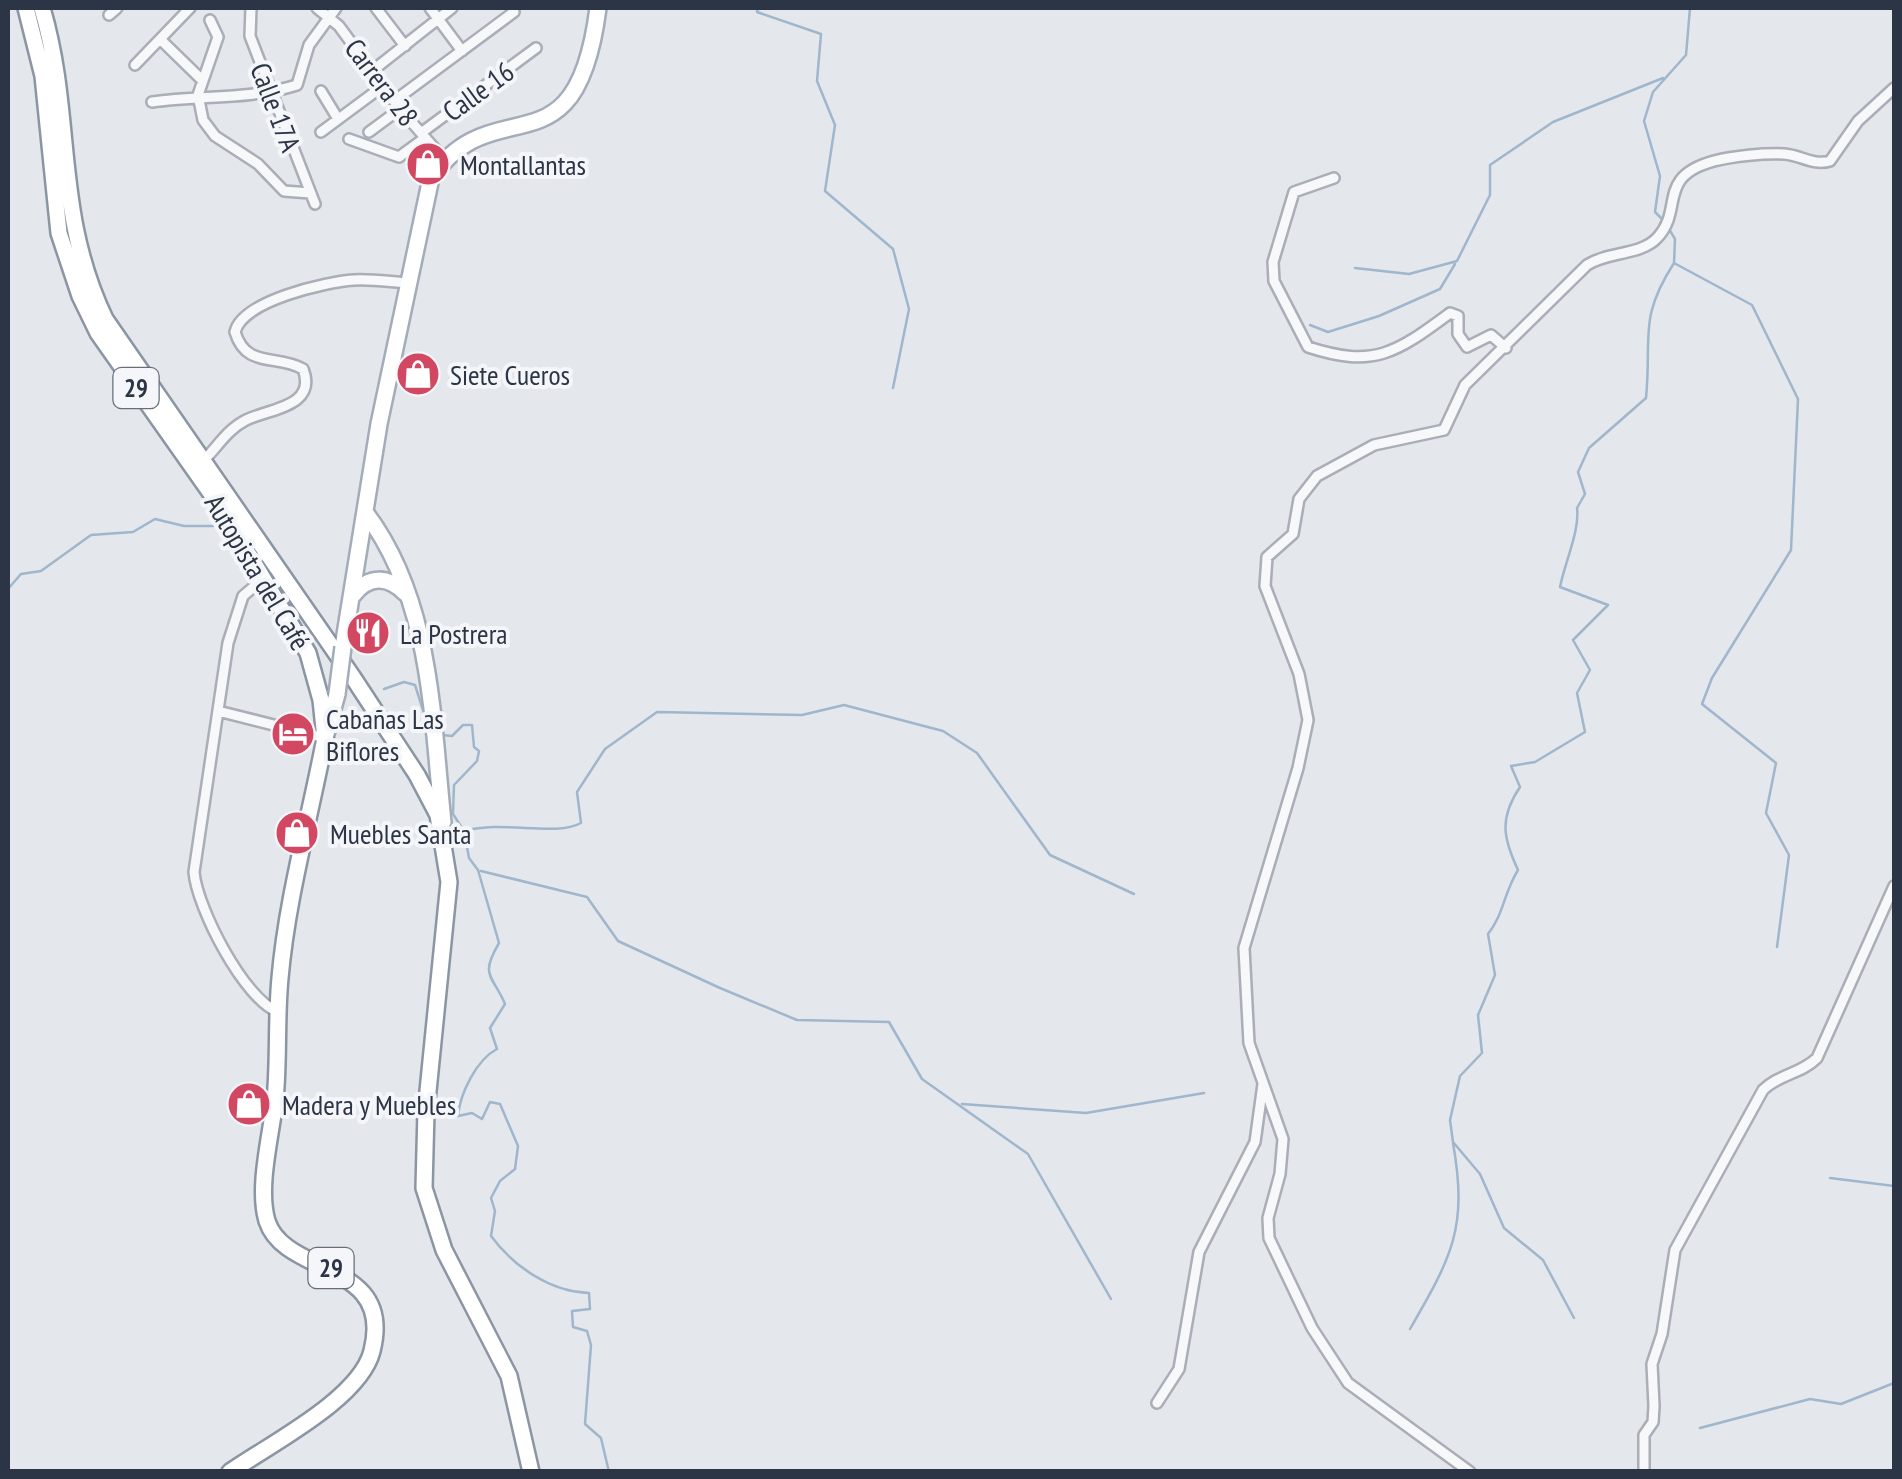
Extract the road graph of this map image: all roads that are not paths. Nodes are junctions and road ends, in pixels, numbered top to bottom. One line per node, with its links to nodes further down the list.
1 (26, 8): 41 (main road, Autopista del Café / 29)
2 (42, 8): 39 (main road, Autopista del Café / 29)
3 (190, 8): 14 (street)
4 (251, 8): 24 (street, Calle 17A)
5 (317, 8): 10 (street, Carrera 28)
6 (376, 8): 15 (street)
7 (430, 8): 13 (street)
8 (452, 8): 13 (street)
9 (598, 8): 33 (main road)
10 (332, 11): 19 (street, Carrera 28); 24 (street)
11 (514, 12): 17 (street)
12 (210, 20): 20 (street)
13 (440, 20): 15 (street); 17 (street)
14 (161, 40): 18 (street); 20 (street)
15 (406, 46): 19 (street)
16 (536, 48): 31 (street, Calle 16)
17 (462, 50): 27 (street)
18 (135, 65)
19 (372, 71): 21 (street, Carrera 28)
20 (202, 80): 25 (street)
21 (383, 86): 27 (street, Carrera 28); 28 (street)
22 (1894, 88): 38 (street)
23 (321, 91): 28 (street)
24 (270, 94): 25 (street); 35 (street, Calle 17A)
25 (198, 95): 26 (street); 35 (street)
26 (152, 102)
27 (397, 105): 30 (street); 31 (street, Carrera 28)
28 (338, 118): 29 (street)
29 (321, 132)
30 (368, 132)
31 (423, 135): 32 (street, Calle 16); 33 (street, Carrera 28)
32 (349, 139)
33 (444, 159): 37 (main road)
34 (1334, 178): 38 (street)
35 (310, 193): 36 (street, Calle 17A)
36 (315, 204)
37 (410, 283): 39 (street); 40 (main road)
38 (1506, 348): 49 (street)
39 (204, 459): 46 (main road, Autopista del Café / 29)
40 (365, 512): 42 (main road); 43 (main road)
41 (264, 578): 44 (street); 45 (main road, Autopista del Café / 29)
42 (408, 596): 43 (main road); 46 (main road)
43 (351, 599): 45 (main road, bridge)
44 (218, 711): 45 (street); 48 (street)
45 (325, 738): 48 (main road, Autopista del Café / 29)
46 (446, 846): 52 (main road, Autopista del Café / 29)
47 (1894, 886): 54 (street)
48 (278, 1012): 51 (main road, Autopista del Café / 29)
49 (1264, 1081): 50 (street); 53 (street)
50 (1157, 1402)
51 (230, 1472)
52 (532, 1472)
53 (1470, 1472)
54 (1644, 1472)

